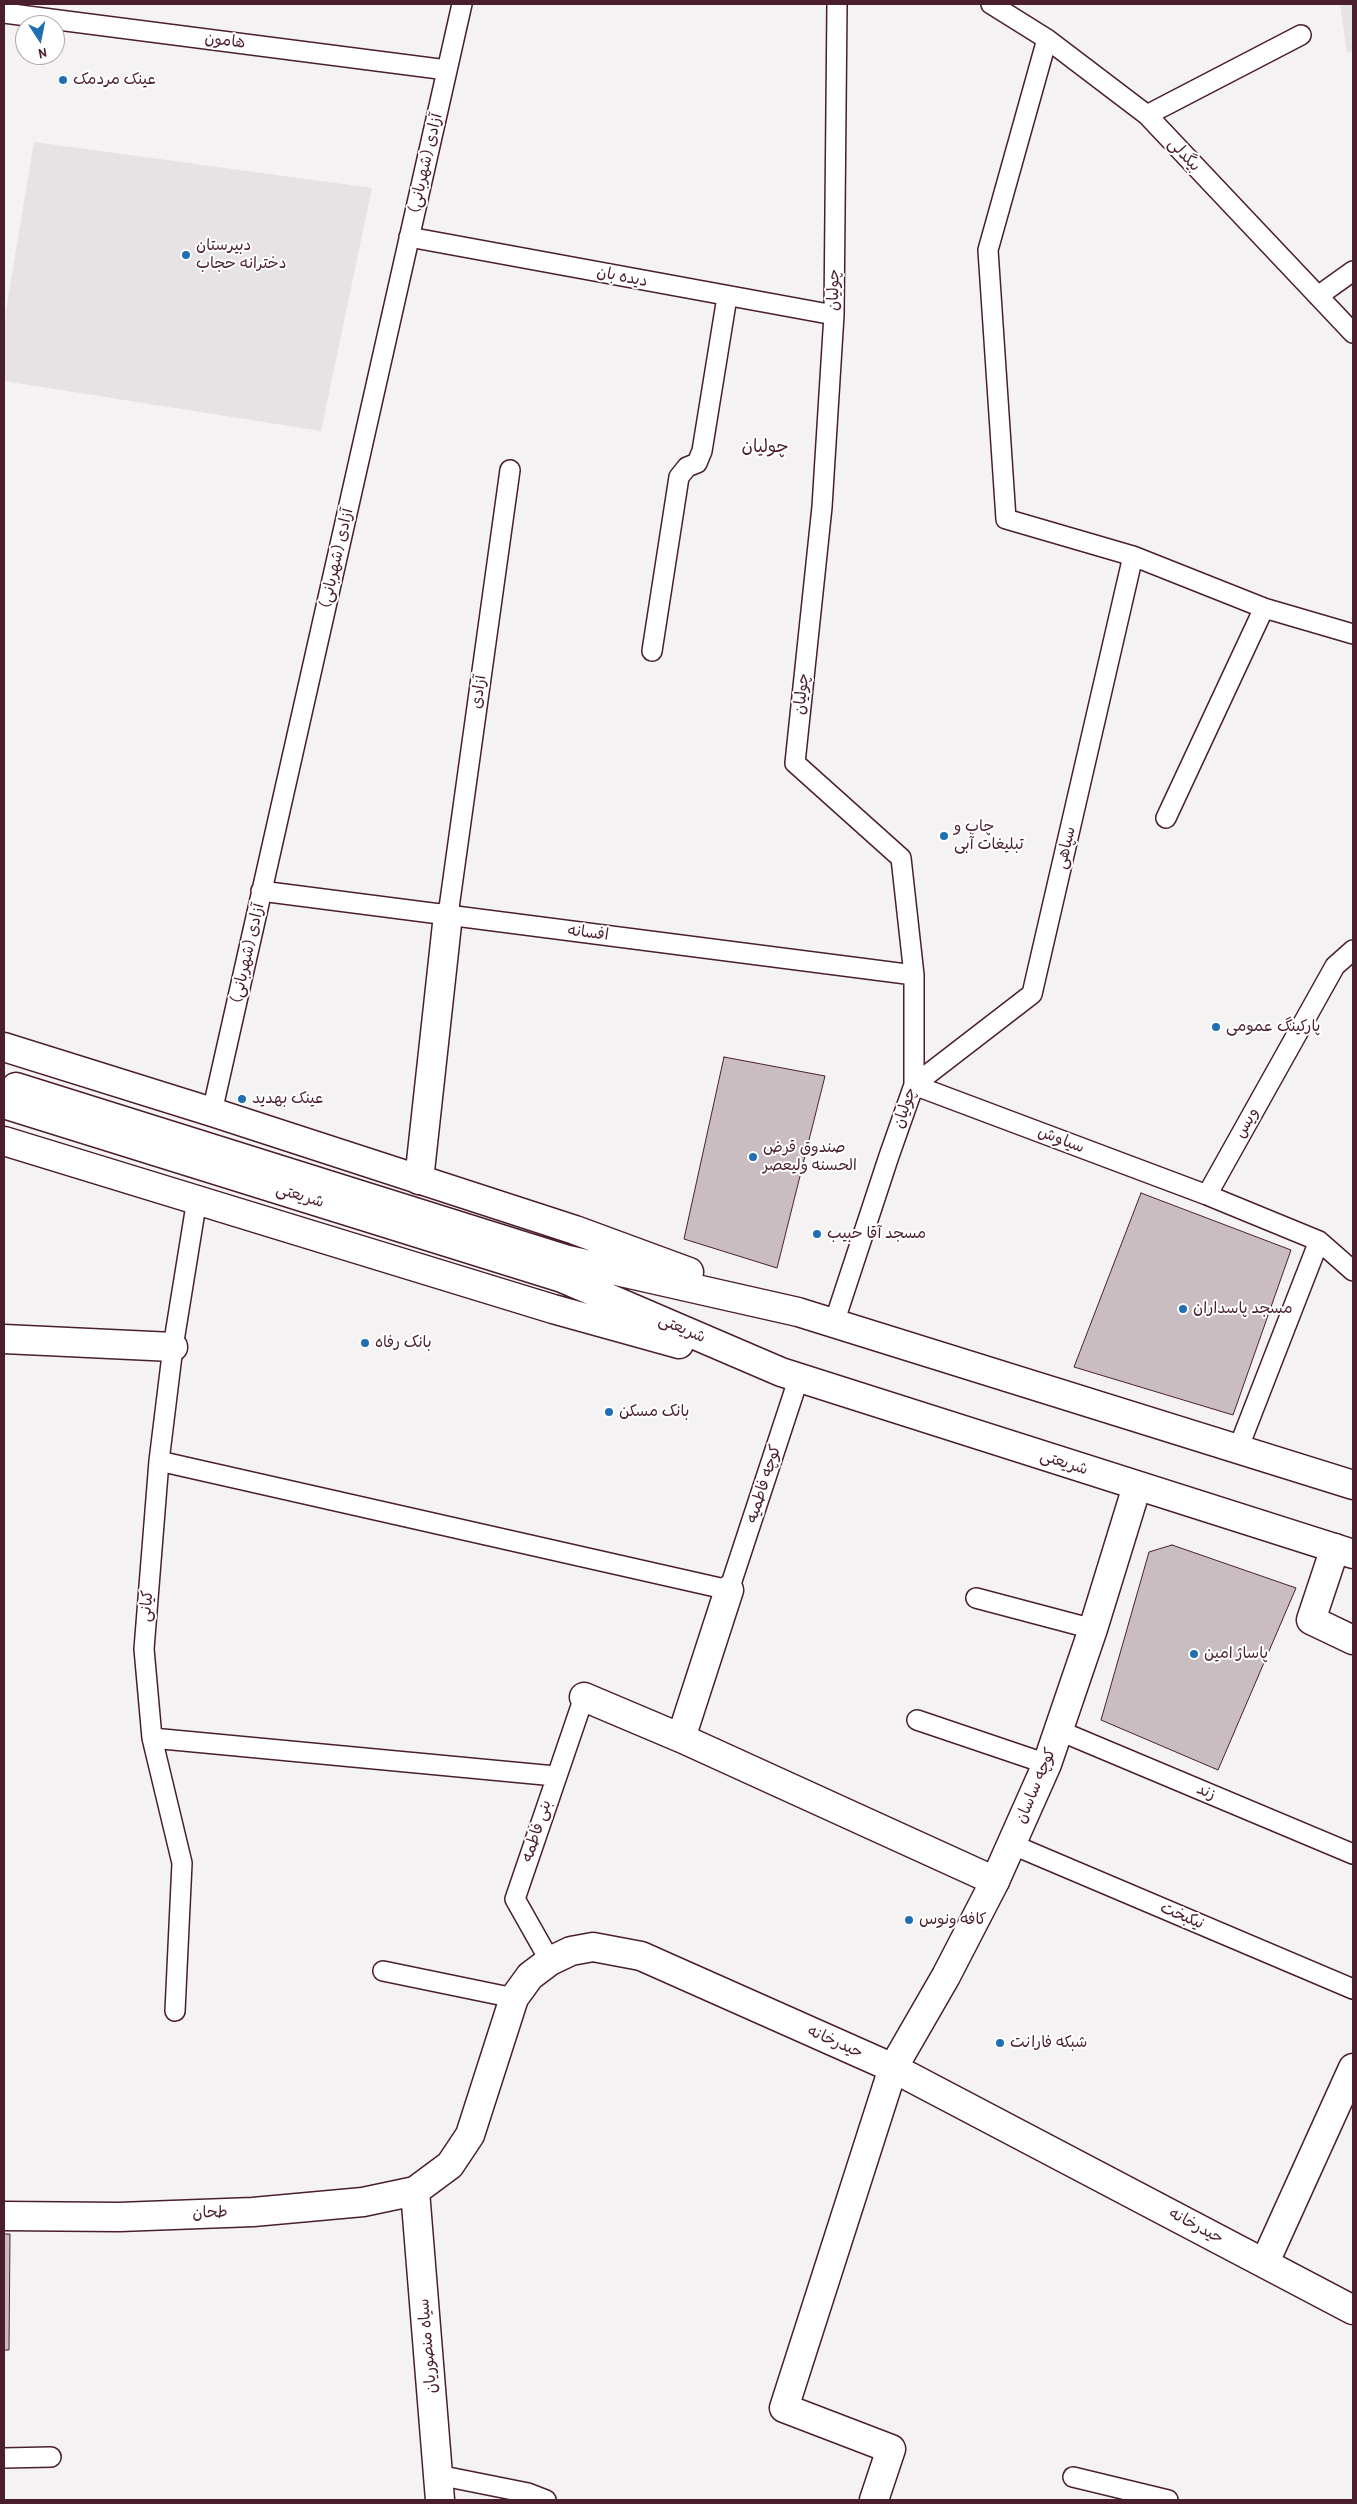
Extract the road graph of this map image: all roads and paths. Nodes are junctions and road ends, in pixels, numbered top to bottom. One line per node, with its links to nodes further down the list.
1 (462, 4): 7 (lane, آزادی (شهربانی))
2 (837, 4): 13 (lane, چولیان)
3 (991, 4): 6 (lane, بیگدلی)
4 (4, 13): 7 (lane, هامون)
5 (1301, 35): 8 (lane)
6 (1047, 39): 8 (lane, بیگدلی); 16 (lane)
7 (447, 70): 9 (lane, آزادی (شهربانی))
8 (1147, 115): 11 (lane, بیگدلی)
9 (409, 237): 12 (lane, دیده بان); 21 (lane, آزادی (شهربانی))
10 (1353, 271): 11 (lane)
11 (1318, 296): 14 (lane, بیگدلی)
12 (727, 297): 13 (lane, دیده بان); 19 (lane)
13 (834, 315): 24 (lane, چولیان)
14 (1353, 333)
15 (510, 470): 22 (lane, آزادی)
16 (1133, 556): 17 (lane); 26 (lane, سپاهی)
17 (1264, 608): 18 (lane); 20 (lane)
18 (1353, 634)
19 (652, 651)
20 (1166, 818)
21 (262, 891): 22 (lane, افسانه); 27 (lane, آزادی (شهربانی))
22 (448, 915): 24 (lane, افسانه); 29 (street)
23 (1353, 950): 30 (lane, ویس)
24 (914, 975): 26 (lane, چولیان)
25 (7, 1050): 27 (street)
26 (914, 1085): 30 (lane, سیاوش); 35 (lane, چولیان)
27 (212, 1112): 29 (street)
28 (4, 1141): 31 (street)
29 (419, 1180): 34 (street)
30 (1207, 1195): 32 (lane)
31 (197, 1199): 37 (lane, کیانی); 38 (street)
32 (1319, 1241): 33 (lane); 39 (lane)
33 (1353, 1271)
34 (798, 1312): 35 (street, شریعتی); 38 (street, شریعتی)
35 (834, 1323): 39 (street, شریعتی)
36 (4, 1339): 37 (street)
37 (172, 1347): 40 (lane, کیانی)
38 (790, 1375): 42 (street, شریعتی); 44 (lane, کوچه فاطمیه)
39 (1238, 1449): 41 (street, شریعتی)
40 (159, 1461): 44 (lane); 51 (lane, کیانی)
41 (1353, 1485)
42 (1137, 1486): 43 (street, شریعتی); 46 (street, کوچه ساسان)
43 (1344, 1551): 47 (street)
44 (728, 1590): 52 (street)
45 (976, 1598): 46 (lane)
46 (1093, 1629): 50 (street, کوچه ساسان)
47 (1353, 1640)
48 (584, 1697): 52 (street); 54 (lane, بنی فاطمه)
49 (917, 1720): 53 (lane)
50 (1060, 1731): 53 (street, کوچه ساسان); 56 (lane, زند)
51 (152, 1738): 54 (lane); 62 (lane, کیانی)
52 (681, 1738): 57 (street)
53 (1047, 1764): 55 (street, کوچه ساسان)
54 (555, 1776): 58 (lane, بنی فاطمه)
55 (1011, 1844): 57 (street, کوچه ساسان); 60 (lane, نیکبخت)
56 (1353, 1854)
57 (995, 1881): 63 (street, کوچه ساسان)
58 (550, 1961): 61 (street, حیدرخانه); 63 (street, حیدرخانه)
59 (383, 1970): 61 (lane)
60 (1353, 1989)
61 (514, 1998): 66 (street, حیدرخانه)
62 (175, 2011)
63 (893, 2068): 68 (street, حیدرخانه); 75 (street, کوچه ساسان)
64 (1353, 2068): 65 (street)
65 (1348, 2098): 68 (street)
66 (415, 2191): 67 (street, طحان); 73 (street, سیاه منصوریان)
67 (4, 2216)
68 (1265, 2262): 69 (street, حیدرخانه)
69 (1353, 2310)
70 (4, 2458): 71 (lane)
71 (51, 2458)
72 (1073, 2477): 76 (lane)
73 (439, 2488): 74 (lane)
74 (546, 2500)
75 (874, 2500)
76 (1168, 2500)

